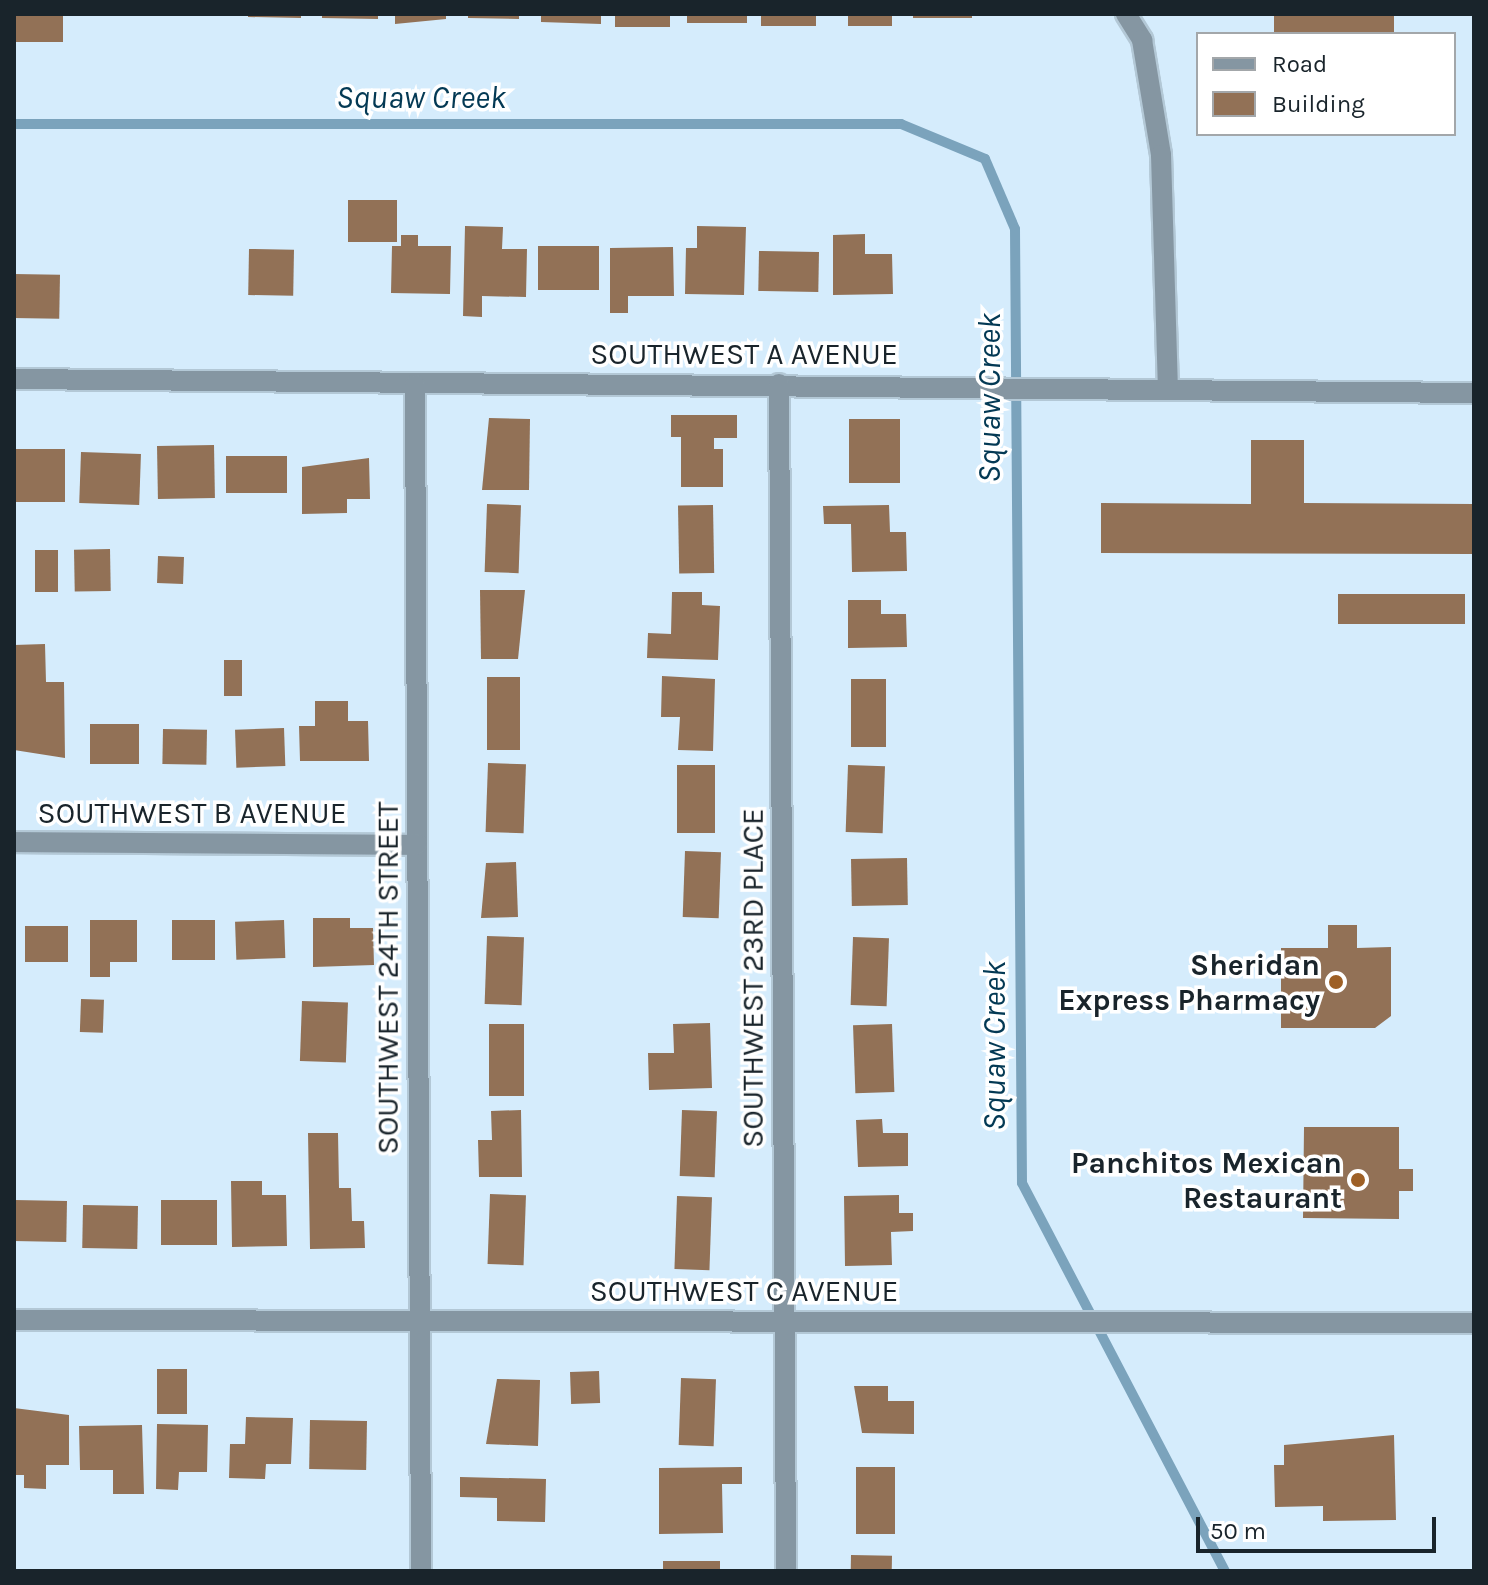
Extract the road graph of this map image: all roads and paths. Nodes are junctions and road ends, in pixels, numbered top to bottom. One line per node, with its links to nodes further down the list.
1 (1126, 14): 5 (street)
2 (14, 379): 4 (street, SOUTHWEST A AVENUE)
3 (779, 384): 4 (street, SOUTHWEST A AVENUE); 5 (street, SOUTHWEST A AVENUE); 11 (street, SOUTHWEST 23RD PLACE)
4 (415, 385): 8 (street, SOUTHWEST 24TH STREET)
5 (1168, 386): 6 (street, SOUTHWEST A AVENUE)
6 (1474, 393)
7 (14, 842): 8 (street, SOUTHWEST B AVENUE)
8 (417, 845): 10 (street, SOUTHWEST 24TH STREET)
9 (14, 1320): 10 (street, SOUTHWEST C AVENUE)
10 (420, 1321): 11 (street, SOUTHWEST C AVENUE); 13 (street, SOUTHWEST 24TH STREET)
11 (785, 1321): 12 (street, SOUTHWEST C AVENUE); 14 (street, SOUTHWEST 23RD PLACE)
12 (1474, 1323)
13 (421, 1571)
14 (786, 1571)

